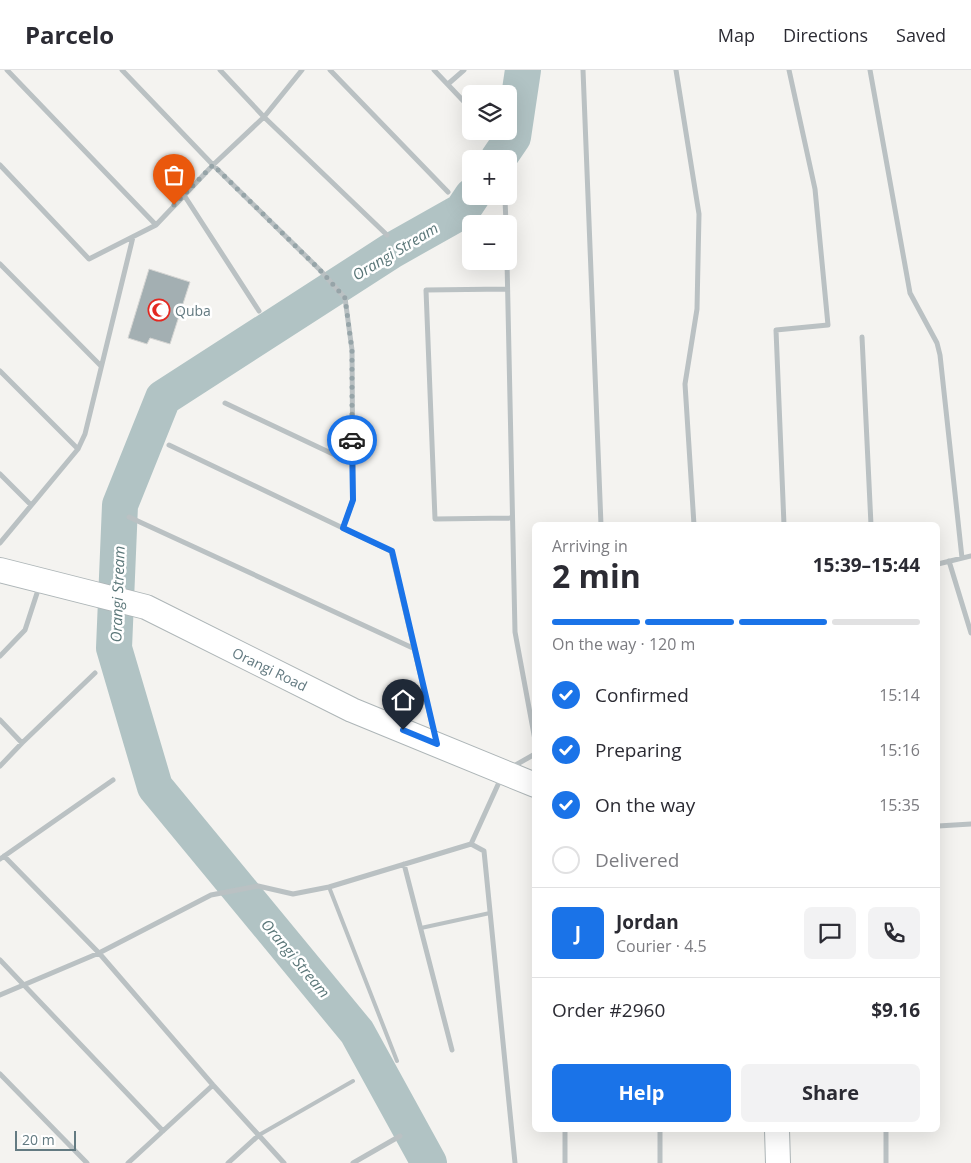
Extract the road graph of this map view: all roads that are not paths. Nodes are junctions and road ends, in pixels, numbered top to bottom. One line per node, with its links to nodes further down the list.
1 (7, 70): 19 (street)
2 (122, 70): 16 (street)
3 (220, 70): 14 (street)
4 (302, 70): 14 (street)
5 (330, 70): 17 (street)
6 (434, 70): 12 (street)
7 (464, 70): 12 (street)
8 (583, 70): 37 (street)
9 (676, 70): 38 (street)
10 (789, 70): 39 (street)
11 (870, 70): 44 (street)
12 (448, 84): 13 (street)
13 (462, 99)
14 (264, 117): 16 (street); 20 (street)
15 (0, 165): 21 (street)
16 (213, 165): 18 (street); 32 (street)
17 (448, 192)
18 (184, 196): 19 (street); 25 (street)
19 (156, 225): 21 (street)
20 (388, 235)
21 (133, 237): 27 (street)
22 (0, 264): 27 (street)
23 (507, 270): 24 (street)
24 (507, 289): 36 (street); 36 (street)
25 (259, 312)
26 (862, 337): 40 (street)
27 (101, 366): 31 (street)
28 (0, 371): 31 (street)
29 (225, 403): 32 (street)
30 (169, 445): 41 (street)
31 (78, 449): 34 (street)
32 (352, 463): 41 (street)
33 (0, 474): 34 (street)
34 (31, 505): 42 (street)
35 (129, 517): 50 (street)
36 (512, 518): 54 (street)
37 (601, 522)
38 (694, 522)
39 (784, 522)
40 (870, 522)
41 (343, 528): 50 (street)
42 (0, 543)
43 (971, 556): 44 (street)
44 (962, 558): 45 (street)
45 (949, 561): 46 (street); 49 (street)
46 (940, 563)
47 (0, 570): 48 (street, Orangi Road)
48 (41, 581): 51 (street); 56 (street, Orangi Road)
49 (971, 633)
50 (415, 649): 56 (street)
51 (0, 656)
52 (95, 673): 55 (street)
53 (0, 720): 55 (street)
54 (532, 724)
55 (22, 743): 58 (street)
56 (437, 744): 59 (street, Orangi Road)
57 (532, 756): 59 (street)
58 (0, 766)
59 (504, 772): 61 (street, Orangi Road); 64 (street)
60 (113, 780): 65 (street)
61 (532, 784)
62 (971, 824): 63 (street)
63 (940, 826)
64 (471, 844): 66 (street); 68 (street)
65 (2, 858): 70 (street)
66 (404, 864): 67 (street); 69 (street)
67 (329, 887): 70 (street); 75 (lane)
68 (490, 913): 69 (lane); 91 (street)
69 (420, 928): 74 (street)
70 (99, 953): 72 (street); 78 (street)
71 (0, 960): 72 (street)
72 (24, 985): 73 (street); 79 (street)
73 (0, 995)
74 (452, 1050)
75 (397, 1061)
76 (0, 1074): 86 (street)
77 (354, 1080): 84 (lane)
78 (213, 1085): 79 (street); 84 (street)
79 (163, 1131): 87 (street)
80 (565, 1132): 92 (street)
81 (660, 1132): 93 (street)
82 (777, 1132): 94 (street)
83 (886, 1132): 95 (street)
84 (259, 1135): 88 (street); 89 (street)
85 (400, 1136): 90 (street)
86 (87, 1163)
87 (128, 1163)
88 (228, 1163)
89 (284, 1163)
90 (353, 1163)
91 (515, 1163)
92 (565, 1163)
93 (660, 1163)
94 (778, 1163)
95 (886, 1163)

